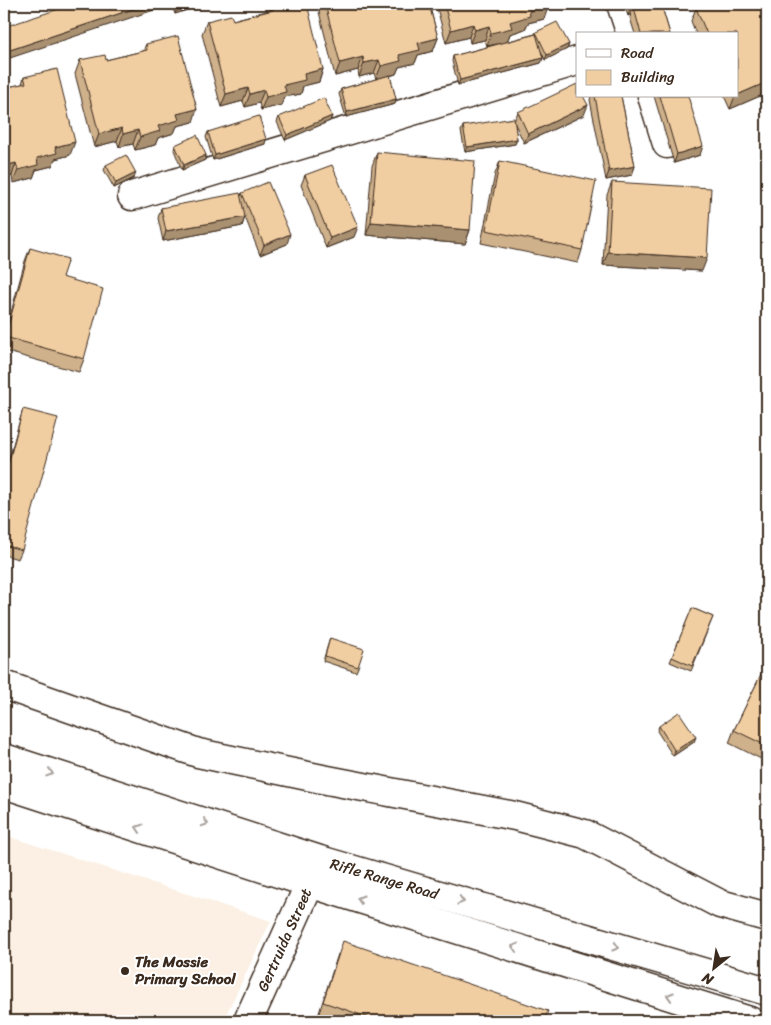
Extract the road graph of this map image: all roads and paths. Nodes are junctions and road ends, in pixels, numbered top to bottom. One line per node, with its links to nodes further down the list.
1 (621, 4): 2 (main road)
2 (630, 32)
3 (576, 61): 6 (main road)
4 (653, 98): 5 (main road)
5 (667, 144)
6 (132, 196)
7 (4, 685): 11 (main road)
8 (4, 758): 10 (main road, Rifle Range Road, one-way to 10)
9 (4, 784): 10 (main road, Rifle Range Road, one-way to 9)
10 (315, 871): 12 (main road, Rifle Range Road, one-way to 12); 13 (main road, Rifle Range Road, one-way to 10); 14 (main road, Gertruida Street)
11 (767, 918)
12 (767, 992)
13 (705, 1014): 15 (main road, Rifle Range Road)
14 (248, 1021)
15 (750, 1021)

